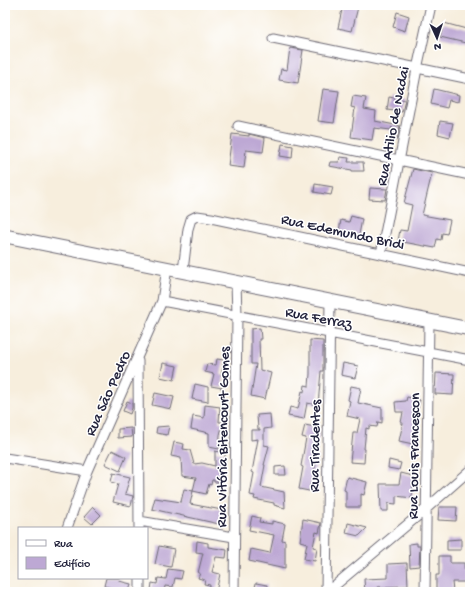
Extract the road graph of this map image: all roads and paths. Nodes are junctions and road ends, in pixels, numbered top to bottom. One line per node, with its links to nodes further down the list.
1 (431, 5): 3 (street, Rua Atilio de Nadai)
2 (273, 38): 3 (street)
3 (417, 69): 4 (street); 6 (street, Rua Atilio de Nadai)
4 (470, 79)
5 (238, 126): 6 (street)
6 (400, 160): 7 (street); 9 (street, Rua Atilio de Nadai)
7 (470, 175)
8 (5, 236): 10 (main road)
9 (381, 254): 11 (street, Rua Edemundo Bridi); 12 (street, Rua Edemundo Bridi)
10 (167, 268): 11 (main road); 15 (street, Rua São Pedro)
11 (183, 271): 13 (main road)
12 (470, 273)
13 (236, 282): 14 (main road); 16 (street, Rua Vitória Bitencourt Gomes)
14 (330, 300): 17 (main road); 19 (street, Rua Tiradentes)
15 (162, 301): 16 (street, Rua Ferraz); 21 (street, Rua São Pedro)
16 (237, 315): 19 (street, Rua Ferraz); 29 (street, Rua Vitória Bitencourt Gomes)
17 (429, 321): 18 (main road); 20 (street, Rua Louis Francescon)
18 (470, 329)
19 (329, 333): 20 (street, Rua Ferraz); 33 (street, Rua Tiradentes)
20 (428, 352): 22 (street, Rua Ferraz); 26 (street, Rua Louis Francescon)
21 (138, 357): 25 (street, Rua São Pedro); 27 (street)
22 (470, 360)
23 (5, 458): 25 (street)
24 (470, 470): 26 (street)
25 (87, 471): 28 (street, Rua São Pedro)
26 (426, 509): 33 (street); 34 (street, Rua Louis Francescon)
27 (139, 525): 29 (street)
28 (68, 527)
29 (234, 537): 32 (street, Rua Vitória Bitencourt Gomes)
30 (140, 579): 31 (street)
31 (140, 592)
32 (234, 592)
33 (327, 592)
34 (425, 592)

